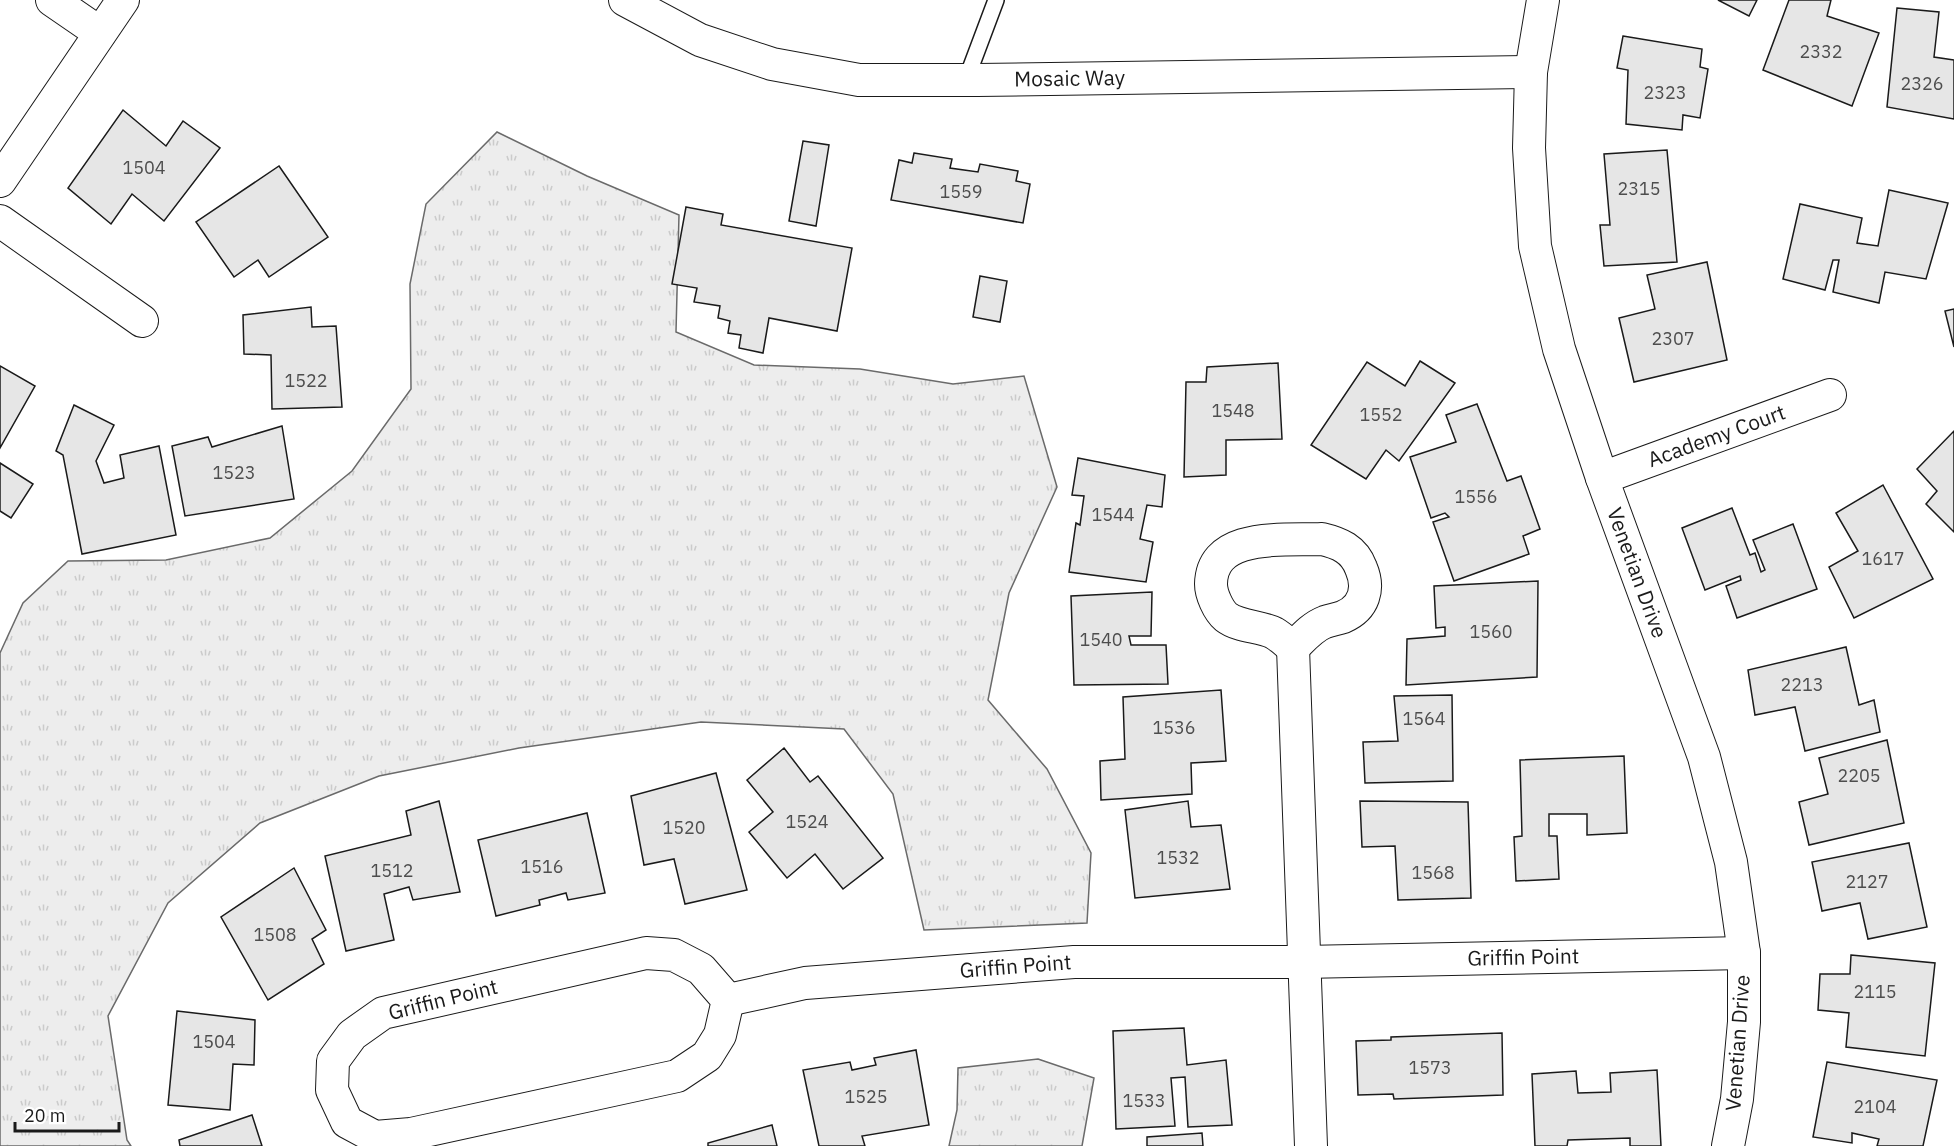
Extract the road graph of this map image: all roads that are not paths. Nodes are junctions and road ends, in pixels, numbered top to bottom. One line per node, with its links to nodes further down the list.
1 (52, 0): 6 (street)
2 (123, 0): 6 (street)
3 (625, 0): 8 (street, Mosaic Way)
4 (996, 0): 8 (lane)
5 (1543, 0): 7 (street, Venetian Drive)
6 (100, 33): 9 (street)
7 (1531, 72): 8 (street, Mosaic Way); 13 (street, Venetian Drive)
8 (966, 80)
9 (0, 181)
10 (0, 222): 11 (street)
11 (142, 321)
12 (1830, 395): 13 (street, Academy Court)
13 (1602, 478): 15 (street, Venetian Drive)
14 (1293, 648): 14 (street); 16 (street)
15 (1744, 953): 16 (street, Griffin Point); 19 (street, Venetian Drive)
16 (1303, 962): 17 (street, Griffin Point); 18 (street)
17 (728, 1000): 17 (street, Griffin Point)
18 (1311, 1146)
19 (1728, 1146)

